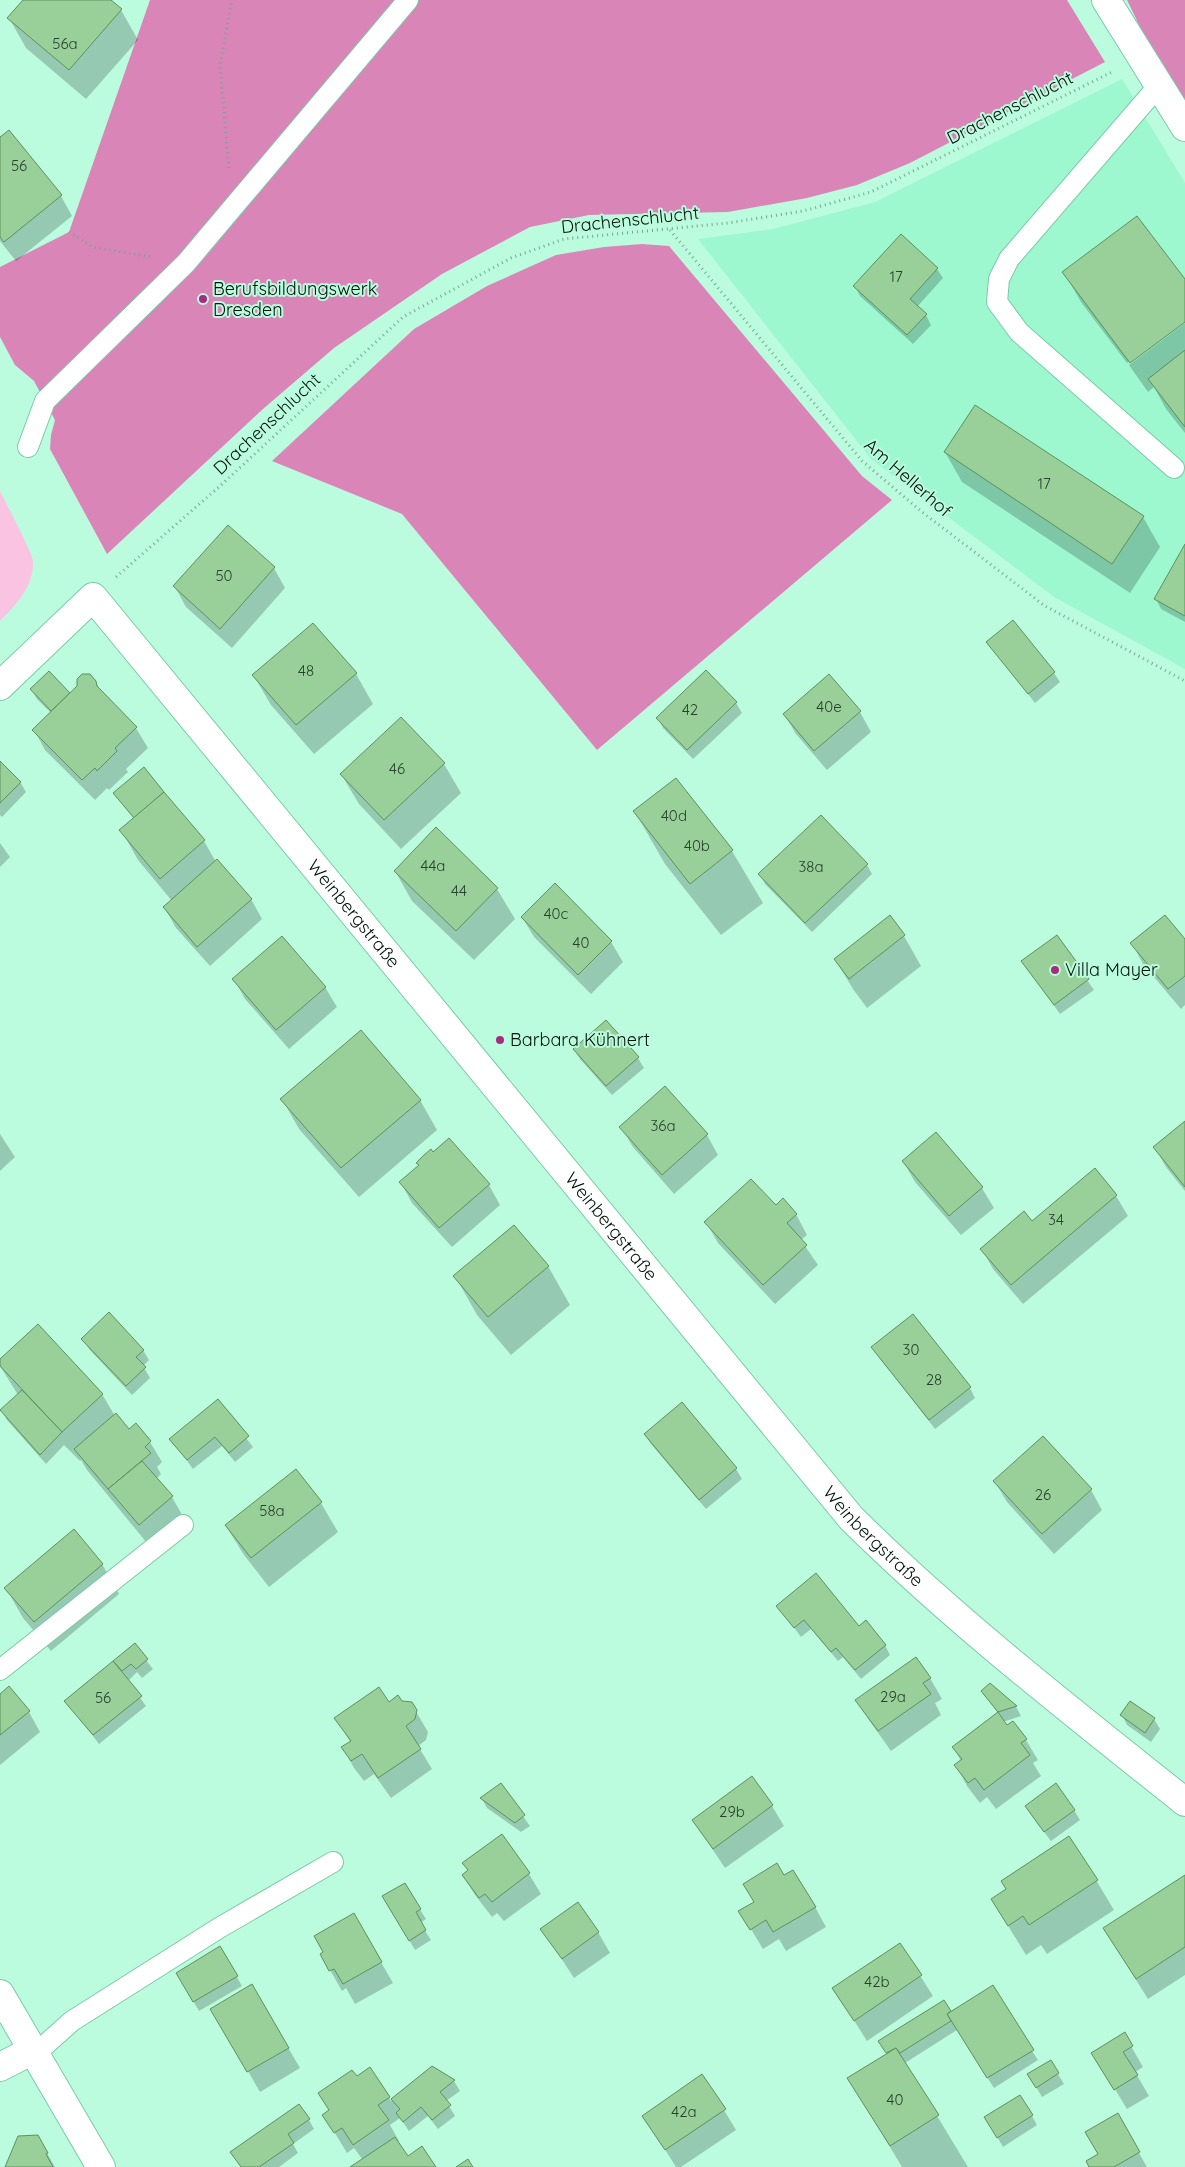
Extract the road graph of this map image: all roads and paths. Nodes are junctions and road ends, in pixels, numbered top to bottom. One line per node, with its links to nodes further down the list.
1 (232, 0): 7 (path)
2 (408, 0): 7 (lane)
3 (1106, 0): 4 (street)
4 (1141, 58): 5 (street); 8 (path, Drachenschlucht)
5 (1160, 84): 6 (street); 12 (lane)
6 (1185, 127)
7 (233, 207): 10 (lane)
8 (670, 230): 13 (path, Drachenschlucht); 14 (path, Am Hellerhof)
9 (69, 232): 10 (path)
10 (186, 263): 11 (lane)
11 (28, 446)
12 (1174, 468)
13 (93, 597): 15 (street); 18 (street, Weinbergstraße)
14 (1185, 681)
15 (0, 686)
16 (183, 1525): 17 (lane)
17 (0, 1670)
18 (1185, 1802)
19 (333, 1862): 21 (lane)
20 (0, 1994): 21 (street)
21 (34, 2052): 22 (street); 23 (street)
22 (0, 2067)
23 (101, 2167)

